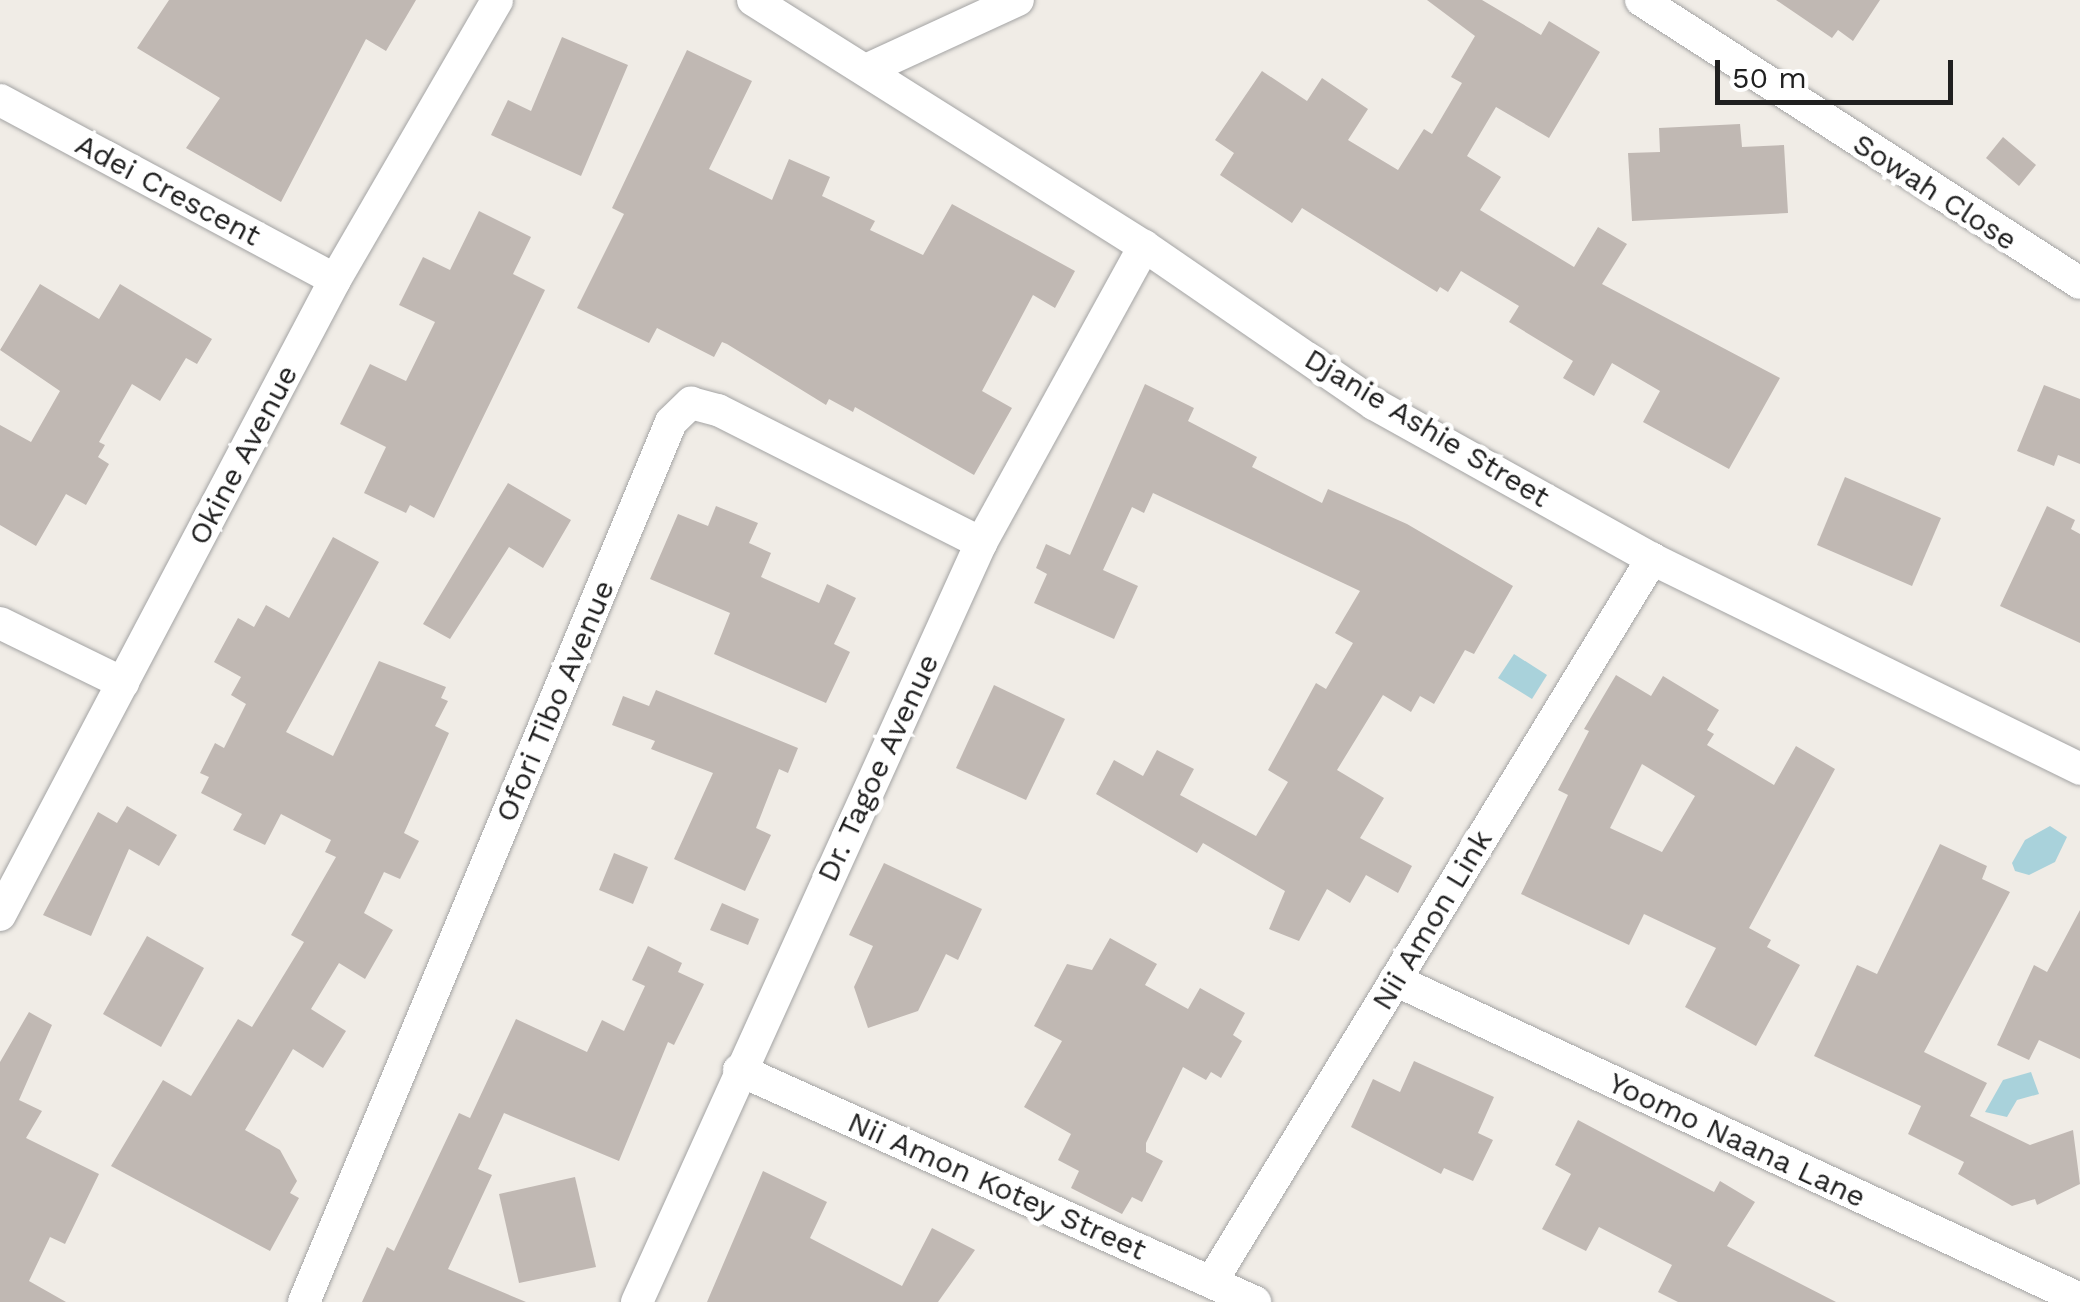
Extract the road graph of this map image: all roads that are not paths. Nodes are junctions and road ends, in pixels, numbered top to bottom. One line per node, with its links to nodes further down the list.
1 (497, 0): 8 (street, Okine Avenue)
2 (754, 0): 5 (street, Djanie Ashie Street)
3 (1018, 0): 5 (street)
4 (1640, 0): 9 (street, Sowah Close)
5 (868, 70): 7 (street, Djanie Ashie Street)
6 (0, 100): 8 (street, Adei Crescent)
7 (1144, 246): 10 (street, Dr. Tagoe Avenue); 11 (street, Djanie Ashie Street)
8 (336, 280): 13 (street, Okine Avenue)
9 (2080, 283)
10 (980, 543): 17 (street, Dr. Tagoe Avenue); 20 (street, Ofori Tibo Avenue)
11 (1652, 559): 14 (street, Djanie Ashie Street); 16 (street, Nii Amon Link)
12 (0, 623): 13 (street)
13 (123, 683): 15 (street, Okine Avenue)
14 (2080, 770)
15 (0, 915)
16 (1395, 980): 18 (street, Nii Amon Link); 19 (street, Yoomo Naana Lane)
17 (739, 1070): 18 (street, Nii Amon Kotey Street); 21 (street, Dr. Tagoe Avenue)
18 (1212, 1281): 22 (street, Nii Amon Kotey Street)
19 (2080, 1299)
20 (304, 1302)
21 (637, 1302)
22 (1255, 1302)

